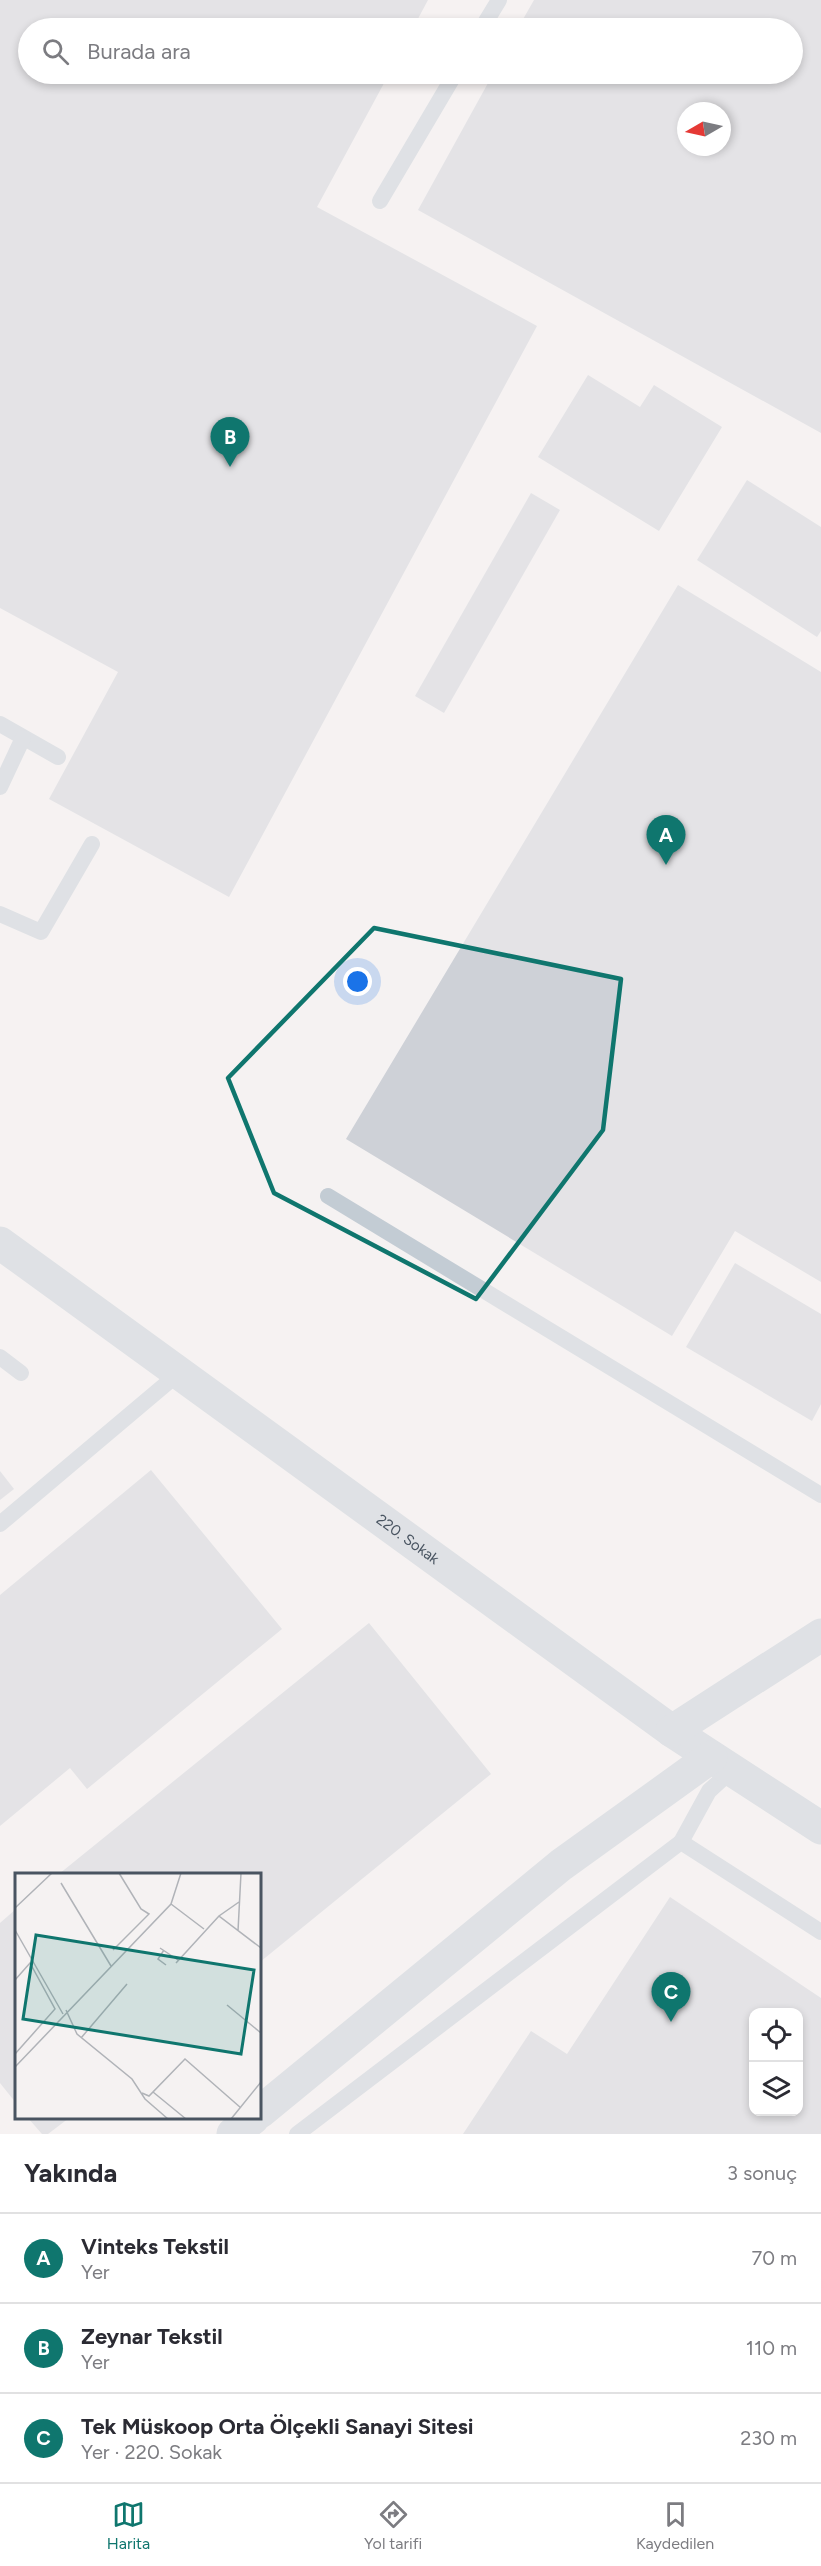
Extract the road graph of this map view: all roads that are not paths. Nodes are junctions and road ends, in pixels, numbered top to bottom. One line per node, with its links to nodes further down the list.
1 (499, 0): 2 (lane)
2 (488, 18)
3 (449, 84): 4 (lane)
4 (380, 201)
5 (0, 724): 6 (lane)
6 (23, 738): 7 (lane); 8 (lane)
7 (58, 756)
8 (0, 787)
9 (92, 844): 10 (lane)
10 (0, 914)
11 (328, 1196): 16 (lane)
12 (0, 1243): 15 (street, 220. Sokak)
13 (0, 1357): 14 (lane)
14 (21, 1372)
15 (179, 1373): 17 (lane); 19 (street, 220. Sokak)
16 (821, 1496)
17 (0, 1524)
18 (821, 1635): 19 (street)
19 (672, 1731): 20 (street, 220. Sokak)
20 (722, 1764): 21 (street, 220. Sokak); 22 (lane); 24 (street)
21 (821, 1828)
22 (681, 1842): 23 (lane); 27 (lane)
23 (821, 1932)
24 (261, 2111)
25 (252, 2119): 26 (street)
26 (233, 2134)
27 (297, 2134)

